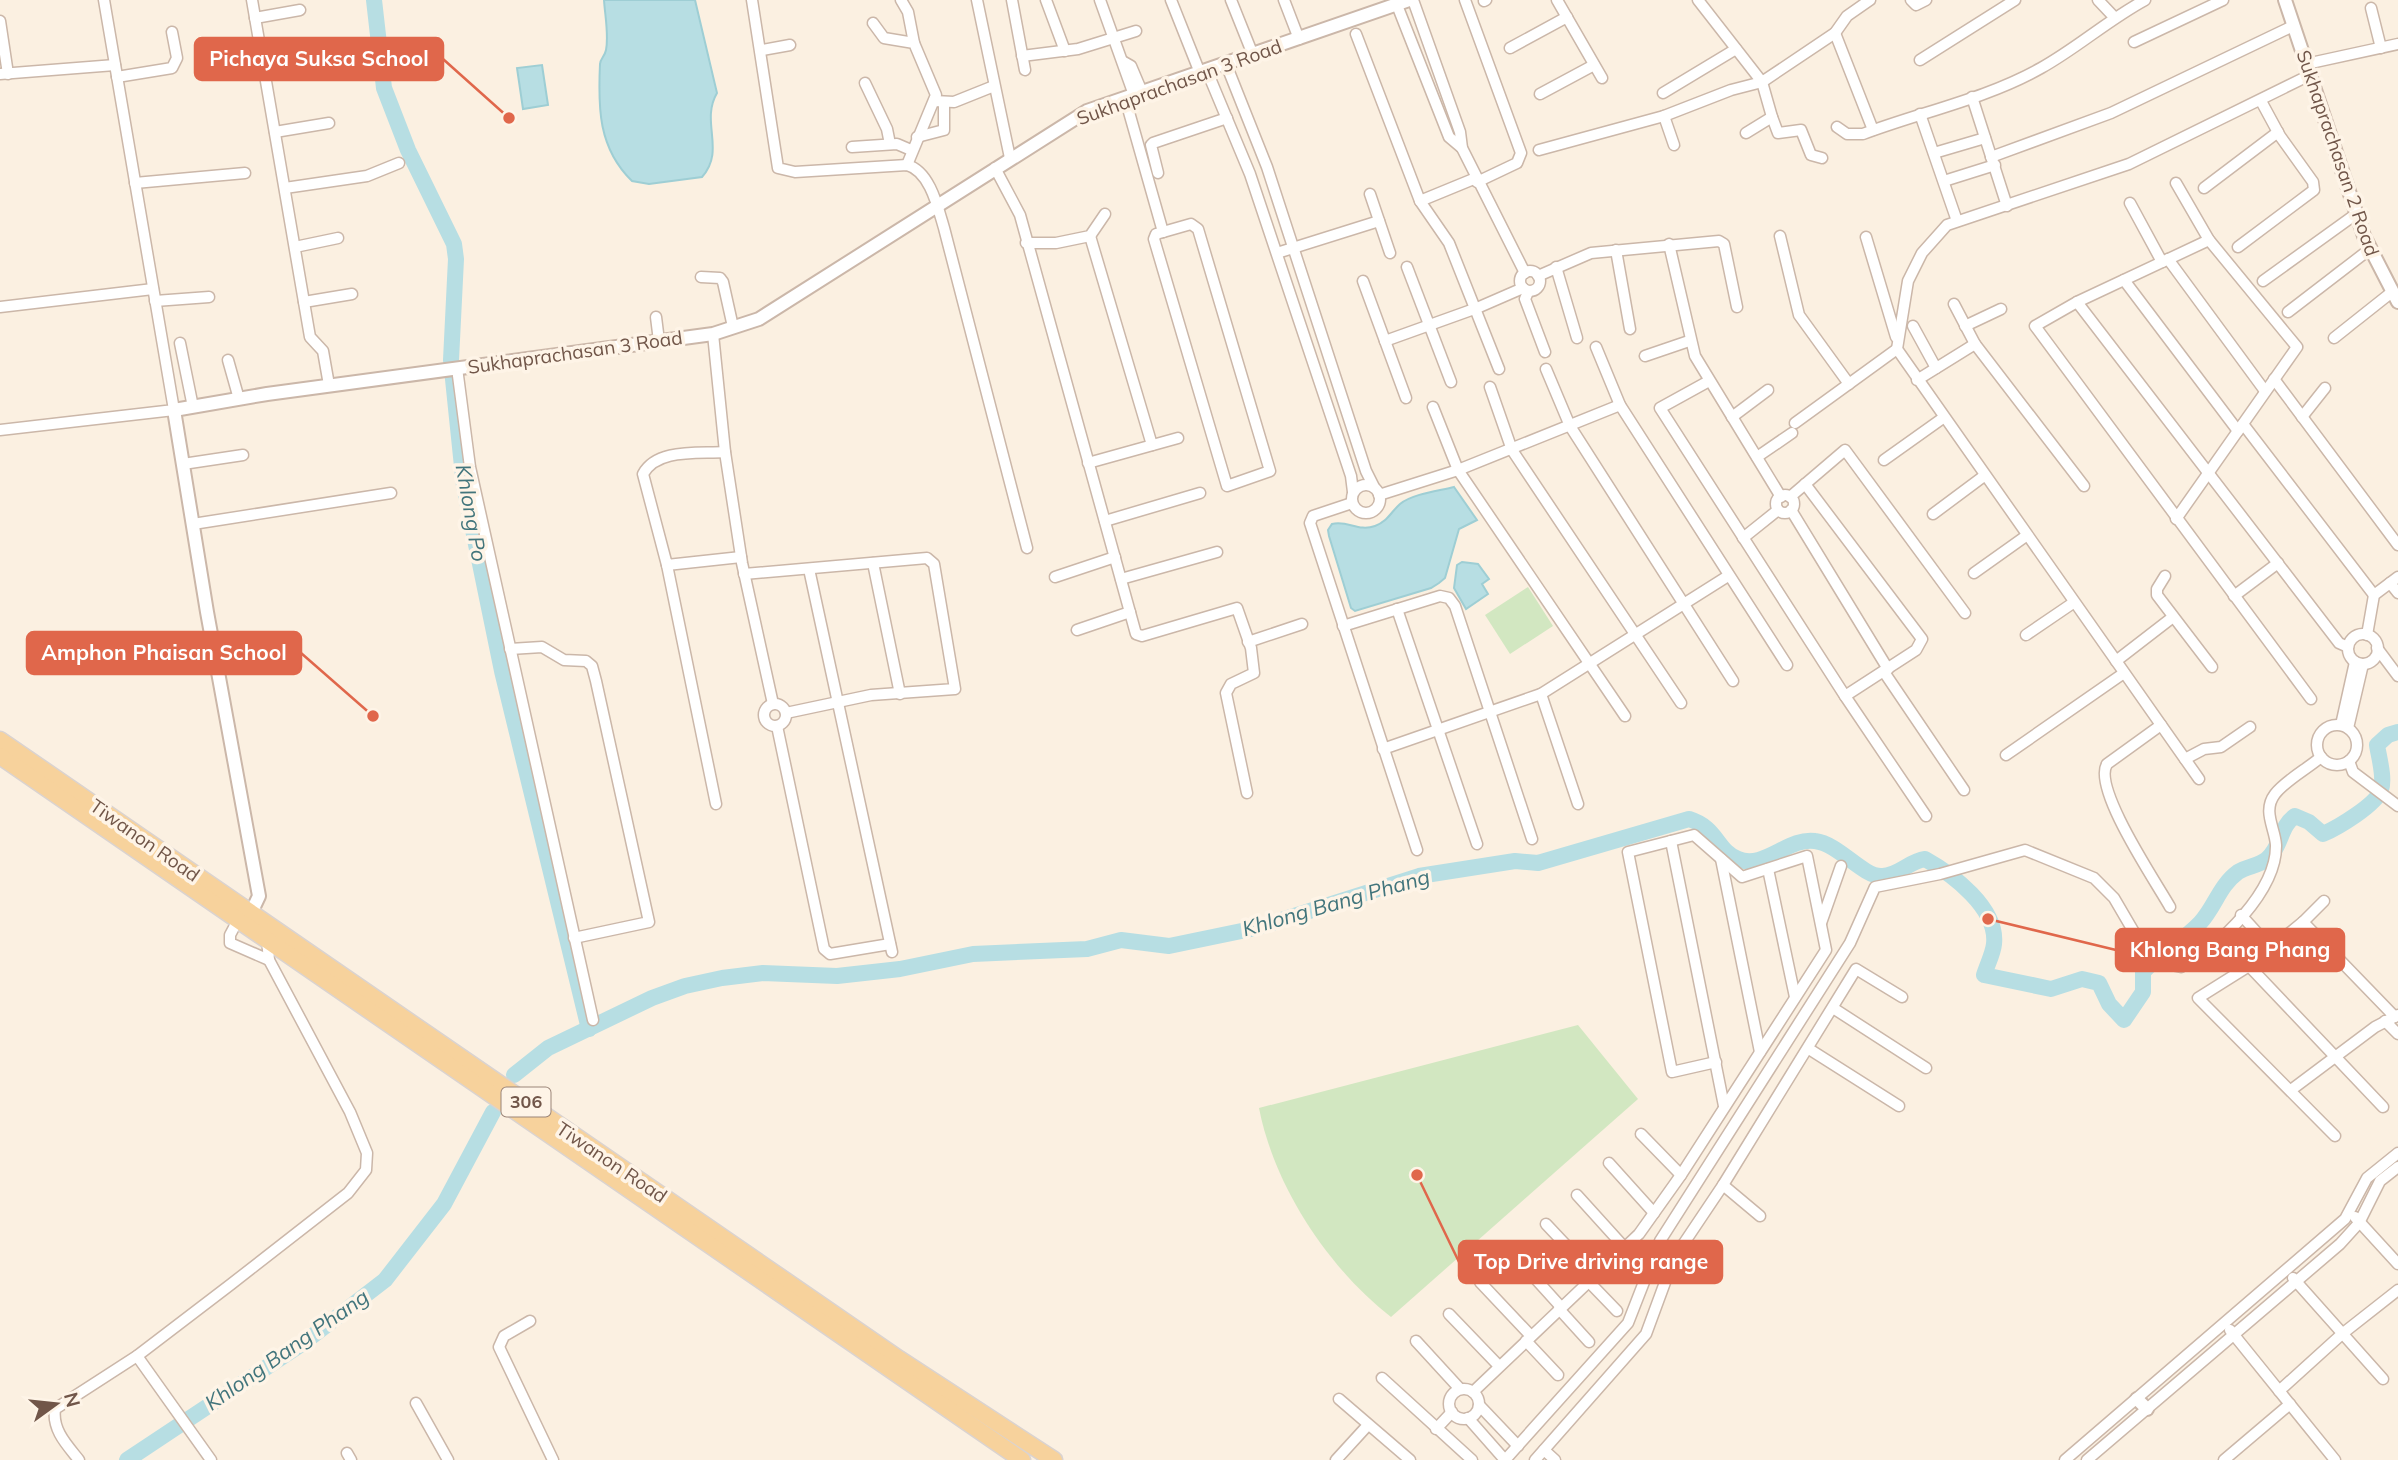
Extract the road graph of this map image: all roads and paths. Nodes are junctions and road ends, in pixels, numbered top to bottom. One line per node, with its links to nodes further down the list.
1 (104, 0): 51 (street)
2 (252, 0): 27 (street)
3 (752, 0): 45 (street)
4 (901, 0): 39 (street)
5 (978, 0): 63 (street)
6 (1012, 0): 48 (street)
7 (1045, 0): 46 (street)
8 (1100, 0): 36 (street)
9 (1171, 0): 56 (street)
10 (1231, 0): 47 (street)
11 (1284, 0): 37 (street)
12 (1465, 0): 101 (street)
13 (1557, 0): 26 (street)
14 (1698, 0): 44 (street)
15 (1870, 0): 34 (street)
16 (1911, 0): 17 (street)
17 (1926, 0)
18 (2015, 0): 49 (street)
19 (2098, 0): 28 (street)
20 (2145, 0): 28 (street)
21 (2223, 0): 38 (street)
22 (2285, 0): 31 (street, Sukhaprachasan 2 Road)
23 (1406, 2): 37 (street, Sukhaprachasan 3 Road); 78 (street); 82 (street)
24 (2371, 8): 43 (street)
25 (300, 10): 27 (street)
26 (1567, 17): 42 (street); 52 (street)
27 (255, 18): 58 (street)
28 (2115, 18): 67 (street)
29 (0, 21): 57 (street)
30 (873, 23): 39 (street)
31 (2293, 26): 55 (street, Sukhaprachasan 2 Road); 93 (street)
32 (1136, 31): 36 (street)
33 (172, 32): 59 (street)
34 (1835, 33): 61 (street); 76 (street)
35 (1356, 34): 108 (street)
36 (1115, 38): 46 (street); 66 (street)
37 (1299, 39): 47 (street, Sukhaprachasan 3 Road)
38 (2134, 42)
39 (914, 43): 69 (street)
40 (2398, 44): 43 (street)
41 (790, 45): 45 (street)
42 (1510, 48)
43 (2381, 48): 55 (street)
44 (1736, 49): 61 (street); 64 (street)
45 (762, 50): 95 (street)
46 (1065, 51): 48 (street)
47 (1253, 55): 50 (street, Sukhaprachasan 3 Road)
48 (1022, 56): 54 (street)
49 (1920, 60)
50 (1226, 64): 56 (street, Sukhaprachasan 3 Road); 96 (street)
51 (115, 65): 57 (street); 59 (street)
52 (1594, 65): 60 (street); 65 (street)
53 (314, 68): 58 (street)
54 (1025, 70)
55 (2308, 70): 68 (street); 113 (street, Sukhaprachasan 2 Road)
56 (1203, 72): 66 (street, Sukhaprachasan 3 Road); 73 (street)
57 (4, 74)
58 (265, 75): 77 (street)
59 (117, 77): 103 (street)
60 (1602, 78)
61 (1762, 82): 71 (street); 72 (street)
62 (865, 83): 84 (street)
63 (994, 86): 69 (street); 91 (street)
64 (1663, 93)
65 (1540, 94)
66 (1133, 95): 91 (street, Sukhaprachasan 3 Road); 116 (street)
67 (1972, 97): 70 (street); 83 (street)
68 (2260, 101): 79 (street); 111 (street)
69 (939, 102): 81 (street); 81 (street)
70 (1920, 114): 76 (street); 90 (street)
71 (1664, 116): 85 (street); 89 (street)
72 (1772, 117): 80 (street); 92 (street)
73 (1227, 118): 99 (street); 100 (street)
74 (329, 123): 77 (street)
75 (1837, 127): 76 (street)
76 (1873, 130)
77 (275, 132): 105 (street)
78 (1461, 132): 82 (street); 87 (street)
79 (2278, 132): 106 (street); 126 (street)
80 (1746, 133)
81 (917, 137): 88 (street)
82 (1448, 137): 87 (street)
83 (1985, 138): 90 (street); 93 (street)
84 (890, 144): 86 (street); 88 (street)
85 (1674, 145)
86 (852, 147)
87 (1462, 148): 101 (street)
88 (911, 150): 95 (street)
89 (1539, 150)
90 (1934, 153): 102 (street)
91 (1010, 158): 97 (street, Sukhaprachasan 3 Road)
92 (1822, 158)
93 (1993, 161): 102 (street); 111 (street)
94 (399, 163): 105 (street)
95 (907, 165): 110 (street)
96 (1267, 167): 100 (street); 125 (street)
97 (995, 168): 110 (street, Sukhaprachasan 3 Road); 122 (street)
98 (245, 173): 103 (street)
99 (1158, 173)
100 (1250, 174): 129 (street)
101 (1477, 180): 108 (street); 134 (street)
102 (1944, 181): 115 (street)
103 (135, 183): 140 (street)
104 (2176, 183): 121 (street)
105 (285, 188): 124 (street)
106 (2204, 188)
107 (1370, 194): 114 (street)
108 (1420, 201): 151 (street)
109 (2130, 203): 131 (street)
110 (937, 204): 158 (street, Sukhaprachasan 3 Road); 227 (street)
111 (2007, 206): 115 (street)
112 (1105, 214): 117 (street)
113 (2356, 214): 128 (street, Sukhaprachasan 2 Road); 139 (street)
114 (1379, 221): 125 (street); 130 (street)
115 (1957, 221): 168 (street)
116 (1163, 232): 116 (street)
117 (1090, 236): 122 (street); 200 (street)
118 (1780, 236): 181 (street)
119 (1866, 236): 168 (street)
120 (338, 238): 124 (street)
121 (2209, 240): 131 (street); 177 (street)
122 (1026, 243): 206 (street)
123 (1669, 244): 127 (street); 150 (street); 165 (street)
124 (295, 247): 146 (street)
125 (1294, 247): 129 (street); 213 (street)
126 (2238, 247)
127 (1616, 250): 133 (street); 159 (street)
128 (2370, 250): 144 (street, Sukhaprachasan 2 Road); 153 (street)
129 (1277, 253): 217 (street)
130 (1390, 253)
131 (2165, 261): 137 (street); 186 (street)
132 (1407, 267): 155 (street)
133 (1556, 267): 135 (street); 161 (street)
134 (1525, 273): 135 (street); 141 (street)
135 (1538, 276): 141 (street)
136 (701, 277): 158 (street)
137 (2124, 280): 147 (street); 197 (street)
138 (1363, 281): 164 (street)
139 (2263, 281)
140 (153, 289): 145 (street); 149 (street)
141 (1525, 290): 151 (street); 170 (street)
142 (352, 294): 146 (street)
143 (209, 297): 145 (street)
144 (2395, 297): 162 (street)
145 (155, 301): 192 (street)
146 (304, 302): 182 (street)
147 (2077, 302): 209 (street); 221 (street)
148 (1954, 304): 157 (street)
149 (0, 307)
150 (1737, 307)
151 (1477, 309): 155 (street); 175 (street)
152 (2001, 309): 157 (street)
153 (2288, 313)
154 (656, 317): 163 (street)
155 (1432, 326): 164 (street); 180 (street)
156 (1913, 326): 173 (street)
157 (1965, 326): 167 (street)
158 (733, 327): 160 (street, Sukhaprachasan 3 Road)
159 (1630, 329)
160 (713, 334): 163 (street, Sukhaprachasan 3 Road); 202 (street)
161 (1577, 338)
162 (2333, 338)
163 (659, 341): 174 (street, Sukhaprachasan 3 Road)
164 (1385, 341): 187 (street)
165 (1689, 341): 171 (street); 179 (street)
166 (180, 343): 190 (street)
167 (1975, 344): 173 (street); 212 (street)
168 (1898, 345): 178 (street); 181 (street)
169 (1596, 347): 189 (street)
170 (1545, 352)
171 (1646, 356)
172 (228, 360): 188 (street)
173 (1936, 368): 178 (street)
174 (453, 369): 182 (street, Sukhaprachasan 3 Road); 259 (street)
175 (1499, 369)
176 (1546, 369): 196 (street)
177 (2274, 379): 186 (street); 194 (street)
178 (1917, 380): 195 (street)
179 (1709, 381): 193 (street); 225 (street)
180 (1451, 382)
181 (1849, 384): 204 (street)
182 (329, 386): 188 (street, Sukhaprachasan 3 Road)
183 (1490, 387): 201 (street)
184 (2325, 388): 194 (street)
185 (1768, 390): 193 (street)
186 (2265, 391): 197 (street)
187 (1406, 398)
188 (239, 399): 190 (street, Sukhaprachasan 3 Road)
189 (1620, 405): 196 (street); 237 (street)
190 (193, 407): 192 (street, Sukhaprachasan 3 Road)
191 (1433, 407): 208 (street)
192 (174, 410): 198 (street); 207 (street)
193 (1732, 417): 204 (street)
194 (2302, 417): 226 (street)
195 (1943, 418): 205 (street); 210 (street)
196 (1570, 426): 201 (street); 246 (street)
197 (2240, 427): 209 (street); 244 (street)
198 (0, 430)
199 (1178, 438): 200 (street)
200 (1152, 446): 206 (street)
201 (1512, 450): 208 (street); 254 (street)
202 (725, 452): 230 (street); 233 (street)
203 (243, 455): 207 (street)
204 (1757, 457): 216 (street)
205 (1884, 460)
206 (1088, 463): 222 (street)
207 (183, 464): 223 (street)
208 (1458, 470): 213 (street); 264 (street)
209 (2208, 473): 221 (street); 232 (street)
210 (1984, 476): 220 (street); 224 (street)
211 (1805, 484): 216 (street); 249 (street); 266 (street)
212 (2084, 486)
213 (1376, 491): 217 (street); 217 (street)
214 (391, 493): 223 (street)
215 (1200, 493): 222 (street)
216 (1785, 497): 218 (street); 219 (street)
217 (1353, 498): 252 (street)
218 (1778, 510): 219 (street); 225 (street)
219 (1791, 510): 266 (street)
220 (1933, 514)
221 (2176, 519): 243 (street)
222 (1105, 521): 229 (street)
223 (193, 524): 309 (street)
224 (2026, 536): 235 (street); 245 (street)
225 (1743, 538): 272 (street)
226 (2398, 545)
227 (1027, 548)
228 (1217, 552): 240 (street)
229 (1115, 556): 239 (street); 240 (street)
230 (741, 557): 233 (street); 236 (street)
231 (873, 563): 234 (street); 270 (street); 270 (street)
232 (2278, 563): 243 (street); 258 (street)
233 (667, 565): 295 (street)
234 (809, 569): 236 (street); 274 (street)
235 (1974, 573)
236 (744, 574): 276 (street)
237 (1728, 576): 246 (street); 263 (street)
238 (2165, 576): 250 (street)
239 (1055, 577)
240 (1121, 579): 248 (street)
241 (2394, 580): 242 (street); 244 (street)
242 (2398, 593)
243 (2234, 596): 273 (street)
244 (2374, 596): 256 (street)
245 (2073, 603): 255 (street); 261 (street)
246 (1682, 607): 254 (street); 269 (street)
247 (1397, 609): 252 (street); 277 (street); 284 (street)
248 (1130, 612): 253 (street); 257 (street)
249 (1965, 613)
250 (2173, 617): 261 (street); 265 (street)
251 (1301, 624): 257 (street)
252 (1343, 625): 286 (street)
253 (1077, 629)
254 (1635, 635): 264 (street); 275 (street)
255 (2026, 635)
256 (2367, 635): 258 (street); 260 (street)
257 (1248, 642): 294 (street)
258 (2348, 648): 262 (street)
259 (510, 649): 312 (street); 312 (street)
260 (2377, 649): 262 (street); 268 (street)
261 (2116, 661): 267 (street)
262 (2359, 663): 282 (street)
263 (1787, 665)
264 (1589, 666): 271 (street); 279 (street)
265 (2212, 667)
266 (1886, 671): 272 (street); 293 (street)
267 (2124, 673): 280 (street); 287 (street)
268 (2398, 676)
269 (1732, 681)
270 (900, 694): 274 (street)
271 (1541, 694): 277 (street); 296 (street)
272 (1844, 696): 298 (street)
273 (2311, 699)
274 (839, 702): 278 (street); 281 (street)
275 (1682, 703)
276 (773, 704): 278 (street); 281 (street)
277 (1490, 712): 284 (street); 299 (street)
278 (786, 713): 281 (street)
279 (1625, 716)
280 (2161, 725): 290 (street); 307 (street)
281 (777, 726)
282 (2344, 726): 289 (street); 291 (street)
283 (2250, 727): 290 (street)
284 (1438, 730): 286 (street); 301 (street)
285 (0, 740): 309 (main road, Tiwanon Road / 306)
286 (1383, 748): 302 (street)
287 (2006, 755)
288 (0, 756): 309 (main road, Tiwanon Road / 306)
289 (2321, 757): 291 (street); 308 (street)
290 (2185, 760): 292 (street)
291 (2349, 761): 297 (street)
292 (2199, 779)
293 (1964, 790)
294 (1247, 793)
295 (716, 804)
296 (1578, 804)
297 (2398, 806)
298 (1926, 816)
299 (1532, 839)
300 (1671, 841): 303 (street); 326 (street); 326 (street)
301 (1477, 844)
302 (1417, 850)
303 (1721, 858): 305 (street); 324 (street)
304 (1841, 866): 311 (street)
305 (1768, 869): 311 (street); 318 (street)
306 (2324, 901): 310 (street)
307 (2170, 907)
308 (2241, 915): 314 (street); 383 (street)
309 (244, 916): 313 (main road, Tiwanon Road / 306); 315 (street); 364 (main road, Tiwanon Road / 306)
310 (2303, 922): 314 (street); 320 (street)
311 (1821, 924): 318 (street)
312 (574, 939): 321 (street)
313 (267, 940): 315 (street); 364 (main road, Tiwanon Road / 306)
314 (2271, 948): 316 (street)
315 (269, 960): 363 (street)
316 (2249, 966): 325 (street); 328 (street)
317 (1902, 997): 319 (street)
318 (1795, 998): 324 (street)
319 (1833, 1008): 323 (street); 327 (street)
320 (2393, 1018): 322 (street); 325 (street)
321 (593, 1020)
322 (2398, 1034)
323 (1809, 1049): 330 (street); 338 (street)
324 (1760, 1052): 329 (street)
325 (2336, 1056): 328 (street); 331 (street)
326 (1716, 1062): 329 (street)
327 (1926, 1068)
328 (2291, 1090): 333 (street)
329 (1724, 1106): 337 (street)
330 (1899, 1106)
331 (2383, 1107)
332 (1641, 1134): 337 (street)
333 (2335, 1136)
334 (2398, 1153): 341 (street)
335 (1609, 1163): 340 (street)
336 (2398, 1167): 343 (street)
337 (1681, 1175): 340 (street)
338 (1724, 1185): 342 (street); 384 (street)
339 (1577, 1195): 345 (street)
340 (1654, 1213): 345 (street)
341 (2349, 1213): 343 (street); 348 (street)
342 (1760, 1216)
343 (2360, 1221): 347 (street); 350 (street)
344 (1546, 1224): 349 (street)
345 (1625, 1248): 349 (street)
346 (1513, 1254): 353 (street)
347 (2398, 1264)
348 (2286, 1270): 350 (street); 357 (street)
349 (1592, 1279): 353 (street); 354 (street)
350 (2296, 1281): 358 (street); 359 (street)
351 (1480, 1282): 360 (street)
352 (2398, 1290): 358 (street)
353 (1560, 1308): 360 (street); 362 (street)
354 (1616, 1311)
355 (1449, 1314): 365 (street)
356 (530, 1321): 390 (street)
357 (2224, 1322): 359 (street); 373 (street)
358 (2342, 1334): 368 (street); 370 (street)
359 (2233, 1335): 370 (street); 377 (street)
360 (1529, 1338): 365 (street); 366 (street)
361 (1416, 1341): 369 (street)
362 (1588, 1342)
363 (137, 1356): 387 (street); 388 (street)
364 (895, 1364): 385 (main road, Tiwanon Road / 306); 392 (main road, Tiwanon Road / 306)
365 (1499, 1366): 371 (street)
366 (1558, 1375)
367 (1382, 1378): 381 (street)
368 (2383, 1379)
369 (1460, 1389): 371 (street); 378 (street)
370 (2279, 1391): 375 (street)
371 (1473, 1392): 376 (street)
372 (1339, 1399): 380 (street)
373 (2137, 1399): 377 (street); 382 (street)
374 (416, 1403): 389 (street)
375 (2290, 1404): 400 (street); 401 (street)
376 (1479, 1405): 379 (street); 383 (street)
377 (2147, 1409): 386 (street)
378 (1452, 1412): 379 (street); 381 (street)
379 (1468, 1418): 396 (street)
380 (1368, 1425): 393 (street); 394 (street)
381 (1436, 1429): 395 (street)
382 (2085, 1443): 386 (street); 399 (street)
383 (1518, 1446): 396 (street)
384 (1544, 1450): 397 (street); 398 (street)
385 (1002, 1453): 391 (main road, Tiwanon Road / 306)
386 (2093, 1458)
387 (79, 1460)
388 (211, 1460)
389 (448, 1460)
390 (553, 1460)
391 (1022, 1460)
392 (1054, 1460)
393 (1336, 1460)
394 (1410, 1460)
395 (1472, 1460)
396 (1505, 1460)
397 (1535, 1460)
398 (1555, 1460)
399 (2065, 1460)
400 (2224, 1460)
401 (2335, 1460)

